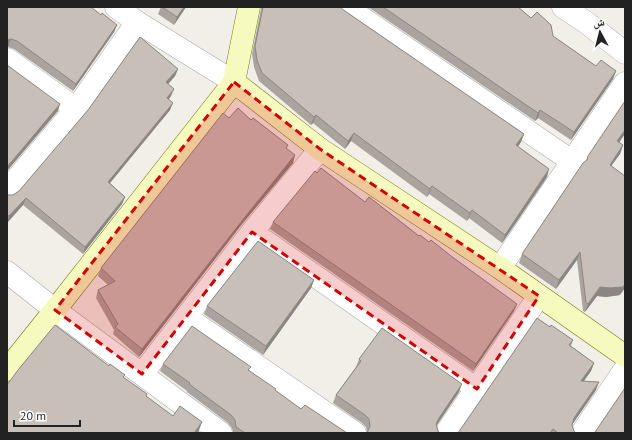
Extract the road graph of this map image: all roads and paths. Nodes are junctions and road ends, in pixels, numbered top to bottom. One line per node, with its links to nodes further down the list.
1 (116, 7): 5 (street)
2 (249, 7): 8 (street)
3 (346, 7): 12 (street)
4 (563, 7): 6 (street)
5 (137, 22): 8 (street); 10 (street)
6 (625, 53)
7 (7, 59): 10 (street)
8 (234, 82): 11 (street); 18 (street)
9 (625, 83): 12 (street)
10 (76, 109): 13 (street)
11 (320, 149): 14 (street); 15 (street)
12 (573, 162): 15 (street)
13 (8, 187)
14 (252, 232): 19 (street); 24 (street)
15 (500, 268): 17 (street)
16 (7, 272): 18 (street)
17 (539, 296): 20 (street); 24 (street)
18 (55, 310): 22 (street); 23 (street)
19 (186, 317): 23 (street); 26 (street)
20 (625, 356)
21 (625, 369): 28 (street)
22 (7, 370)
23 (142, 374): 25 (street)
24 (477, 389): 27 (street)
25 (221, 433)
26 (355, 433)
27 (446, 433)
28 (582, 433)

